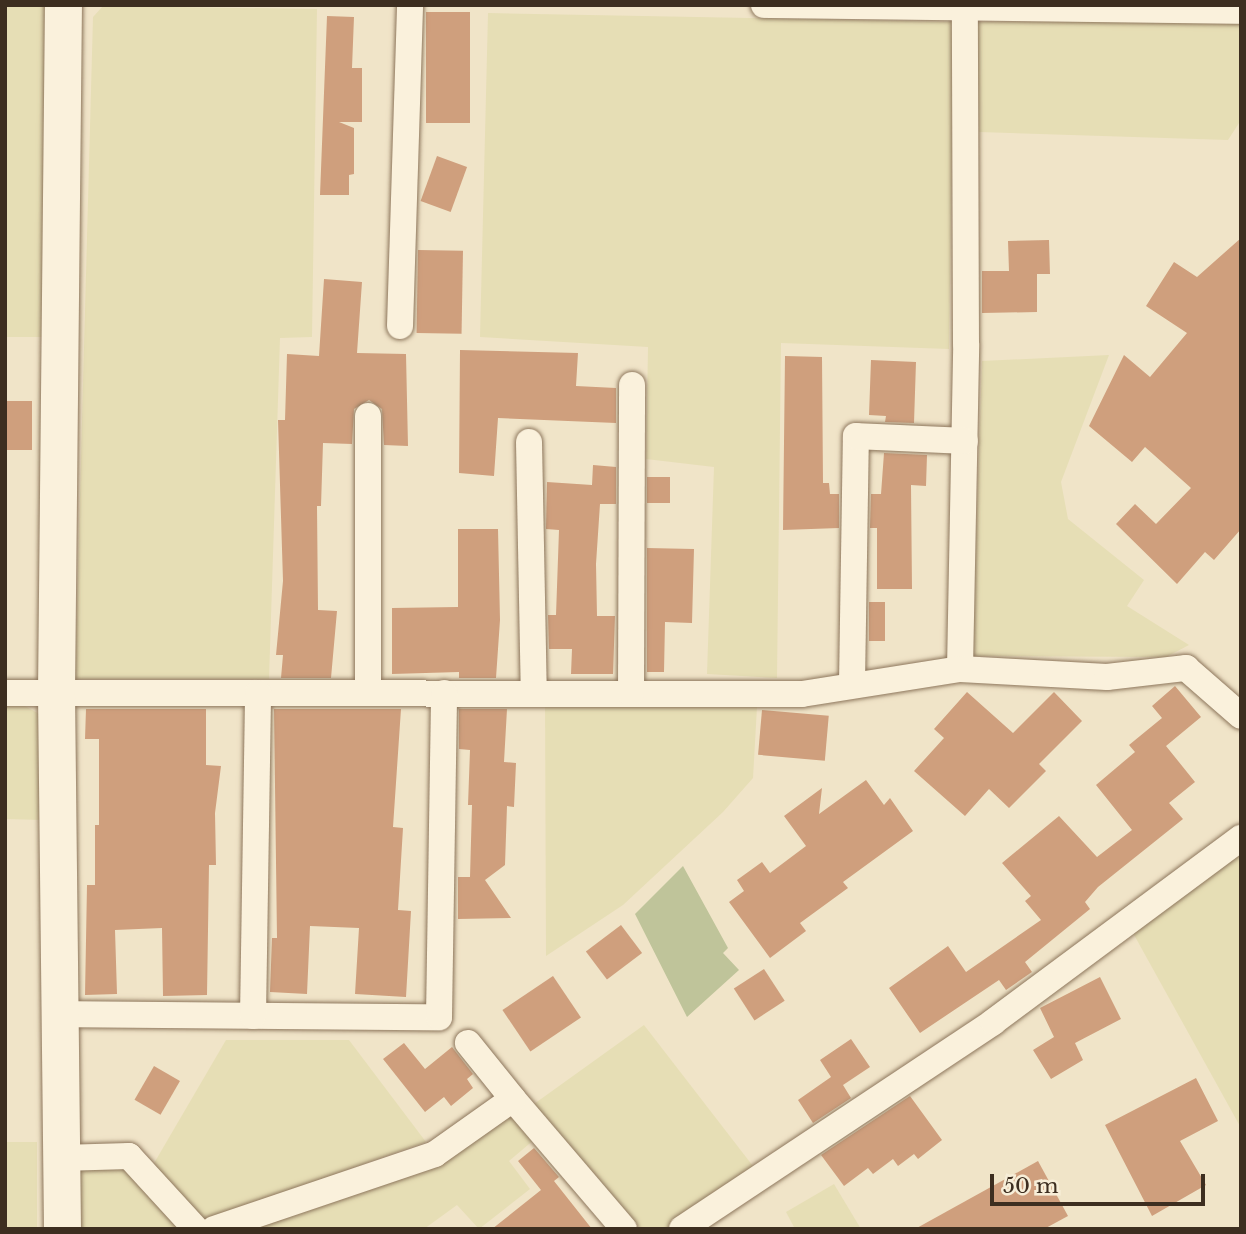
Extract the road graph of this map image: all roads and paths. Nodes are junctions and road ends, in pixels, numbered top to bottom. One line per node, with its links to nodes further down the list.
1 (63, 5): 14 (street)
2 (410, 5): 6 (street)
3 (764, 5): 4 (street)
4 (965, 9): 5 (street); 9 (street)
5 (1241, 10)
6 (400, 326)
7 (632, 384): 19 (street)
8 (368, 416): 16 (street)
9 (965, 441): 11 (street); 12 (street)
10 (529, 442): 18 (street)
11 (960, 669): 12 (street); 20 (street)
12 (852, 684): 19 (street)
13 (5, 692): 14 (street)
14 (56, 692): 15 (street); 22 (street)
15 (258, 693): 16 (street); 23 (street)
16 (368, 693): 17 (street)
17 (444, 693): 18 (street); 23 (street)
18 (534, 693): 19 (street)
19 (631, 693)
20 (1241, 716)
21 (1241, 838): 31 (street)
22 (60, 1014): 23 (street); 26 (street)
23 (253, 1016)
24 (468, 1043): 25 (street)
25 (513, 1099): 29 (street); 30 (street)
26 (61, 1158): 27 (street); 28 (street)
27 (62, 1229)
28 (196, 1229)
29 (214, 1229)
30 (624, 1229)
31 (682, 1229)

